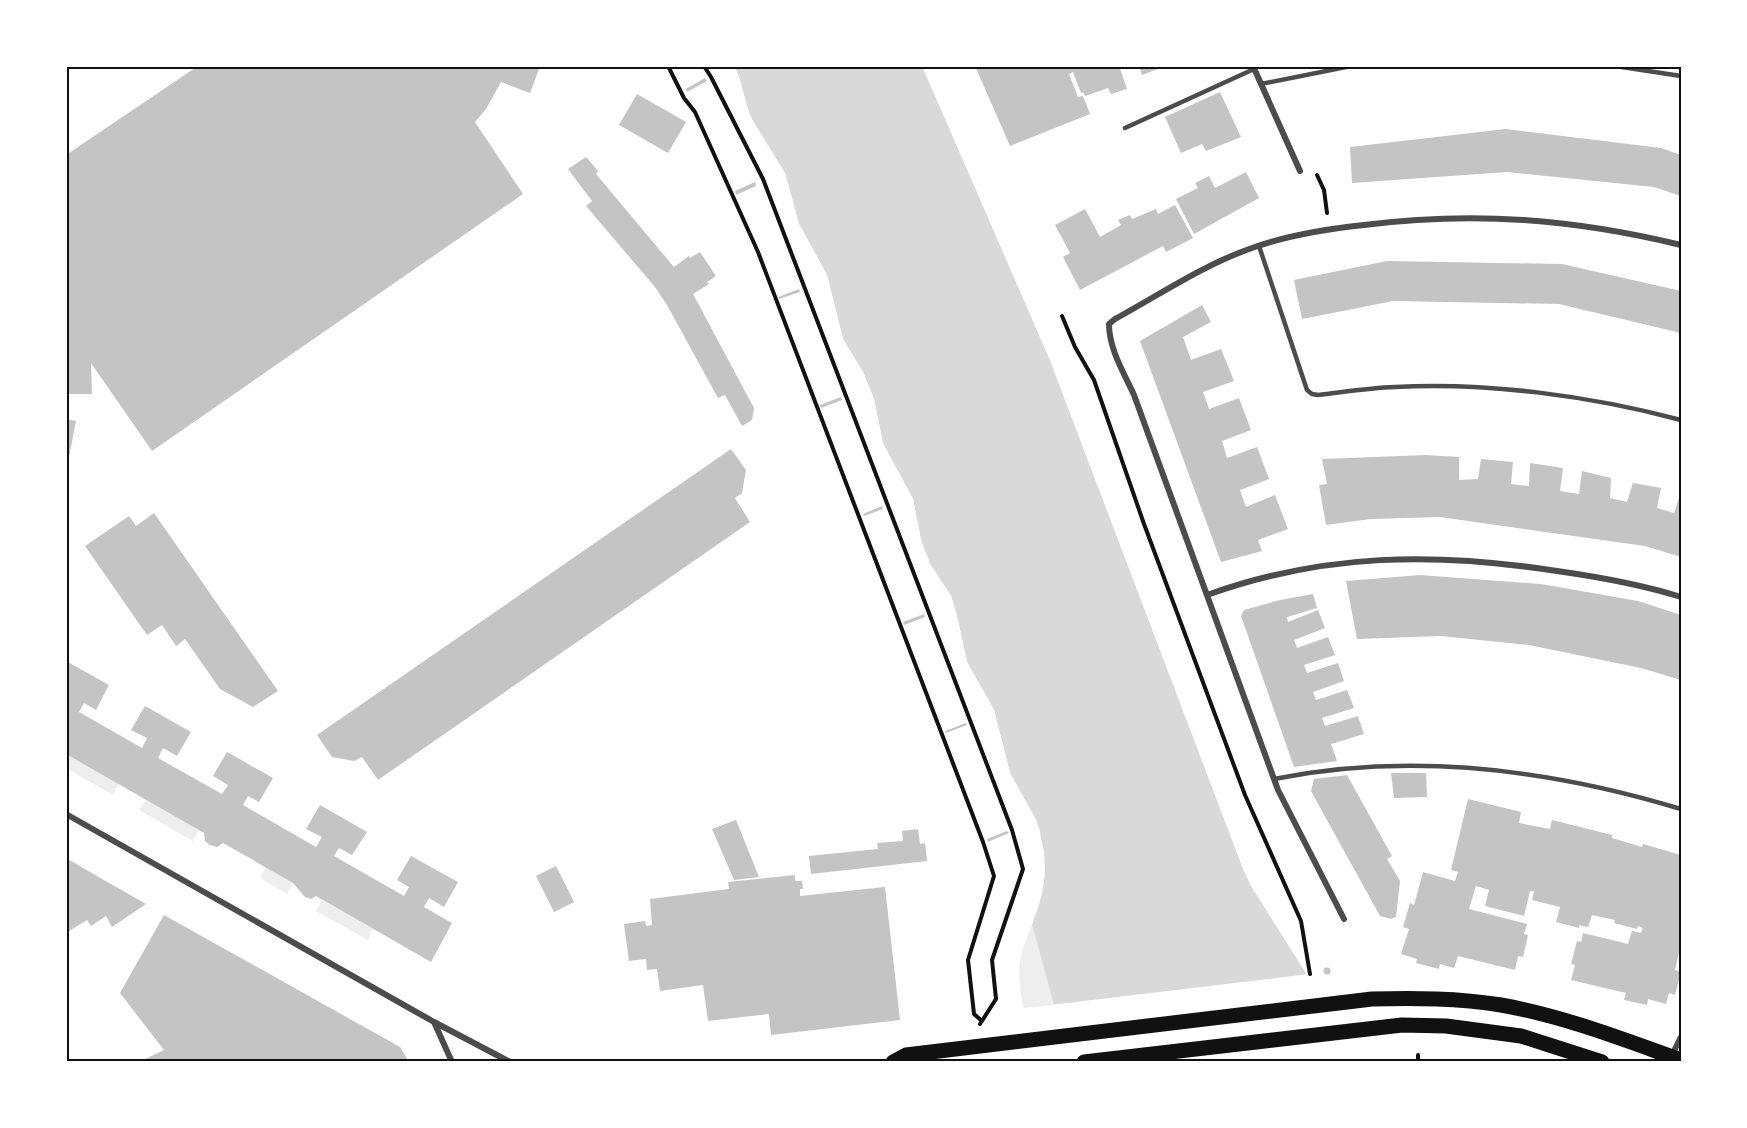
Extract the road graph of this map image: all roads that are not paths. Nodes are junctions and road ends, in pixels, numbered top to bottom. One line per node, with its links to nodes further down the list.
1 (1351, 66): 5 (lane)
2 (1615, 66): 4 (lane)
3 (1254, 68): 5 (street); 6 (lane)
4 (1681, 76)
5 (1262, 84): 7 (street)
6 (1125, 128)
7 (1300, 171)
8 (1681, 245): 9 (street)
9 (1260, 246): 10 (lane); 11 (street)
10 (1681, 420)
11 (1207, 595): 12 (street); 13 (street)
12 (1681, 597)
13 (1274, 778): 14 (lane); 16 (street)
14 (1681, 809)
15 (66, 814): 17 (street)
16 (1344, 919)
17 (434, 1022): 20 (street); 21 (street)
18 (1681, 1037): 19 (street)
19 (1676, 1058): 22 (main road)
20 (452, 1062)
21 (510, 1062)
22 (893, 1062)
23 (1084, 1062): 24 (main road)
24 (1602, 1062)

